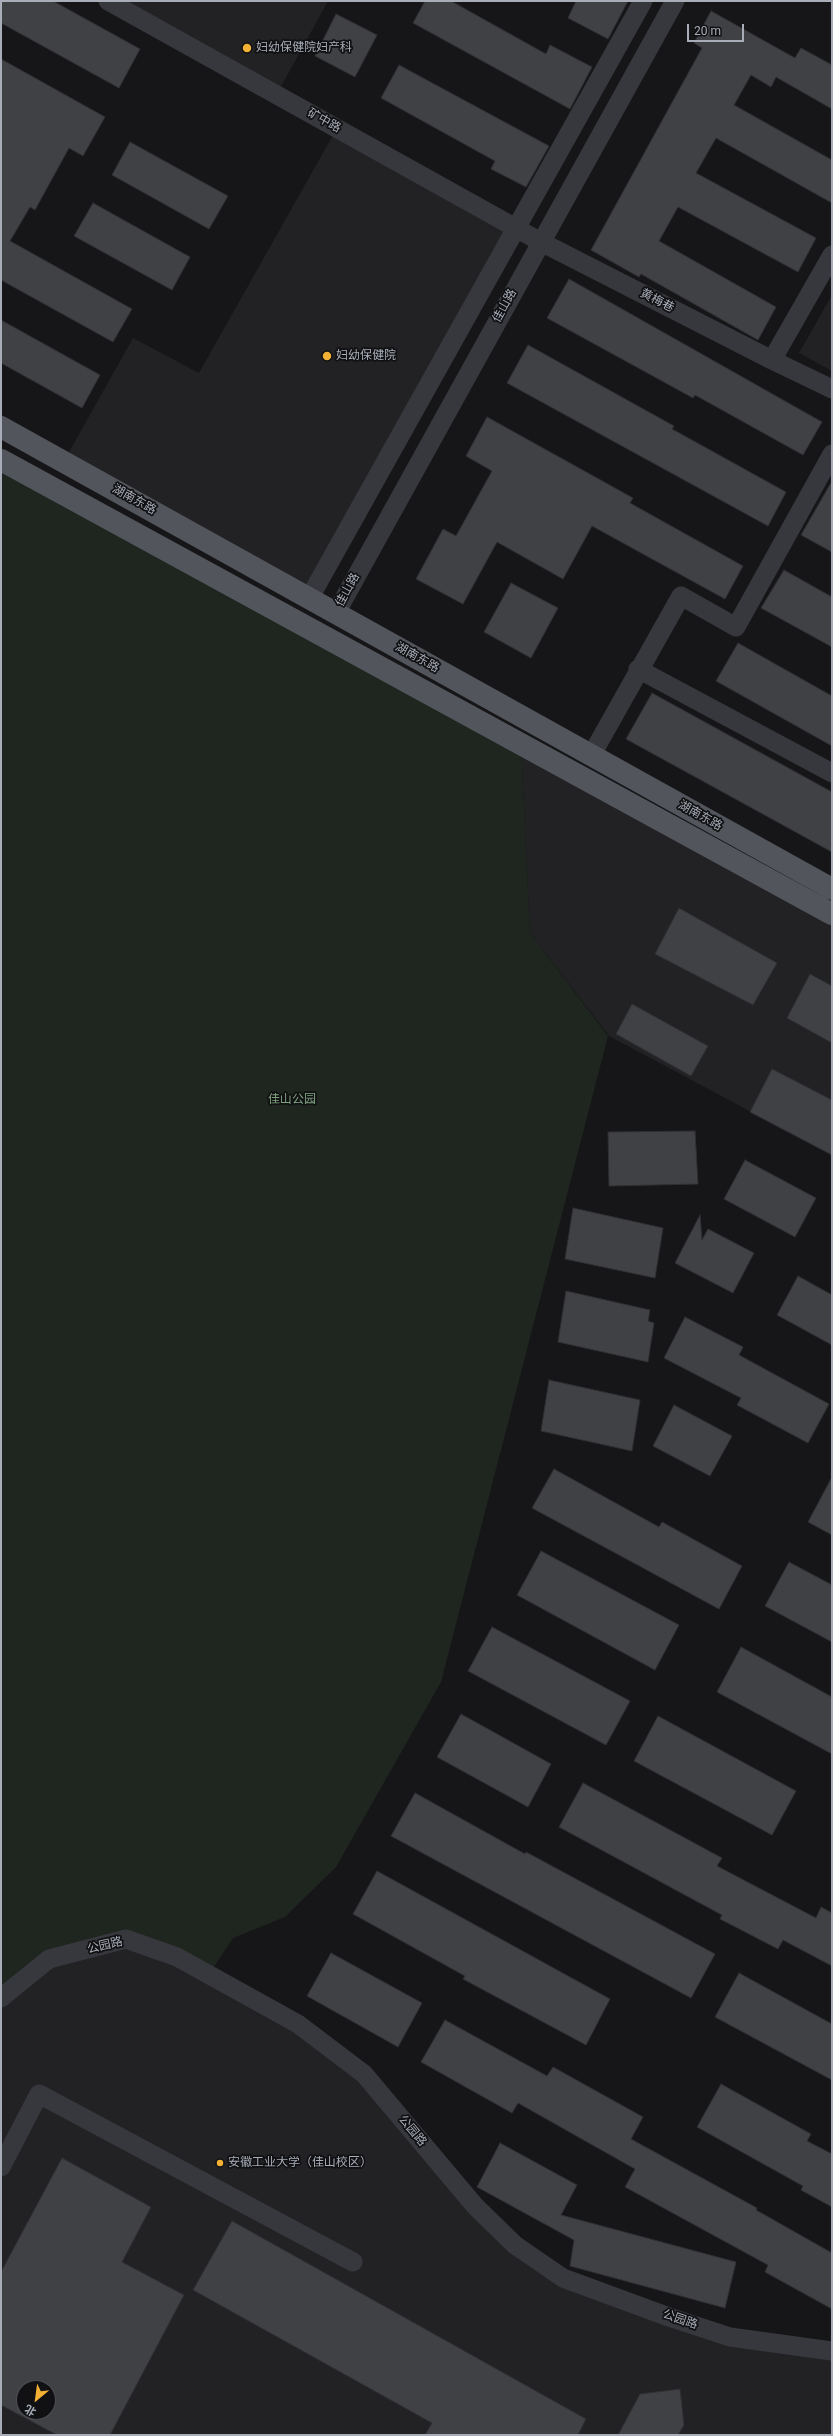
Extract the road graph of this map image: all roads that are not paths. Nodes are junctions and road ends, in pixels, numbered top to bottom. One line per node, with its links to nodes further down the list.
1 (108, 1): 4 (street, 矿中路)
2 (643, 1): 4 (street)
3 (675, 1): 5 (street, 佳山路)
4 (518, 228): 5 (street, 矿中路); 12 (street)
5 (541, 242): 7 (street, 黄梅巷); 13 (street, 佳山路)
6 (832, 256): 7 (street)
7 (772, 360): 8 (street, 黄梅巷)
8 (832, 389)
9 (1, 427): 12 (main road, 湖南东路)
10 (832, 454): 14 (street)
11 (1, 460): 18 (main road)
12 (310, 598): 13 (main road, 湖南东路)
13 (336, 613): 15 (main road, 湖南东路)
14 (638, 669): 15 (street); 16 (street)
15 (591, 756): 17 (main road, 湖南东路)
16 (832, 773)
17 (832, 889)
18 (832, 914)
19 (1, 1998): 22 (street, 公园路)
20 (1, 2167): 21 (street)
21 (353, 2262)
22 (832, 2351)

